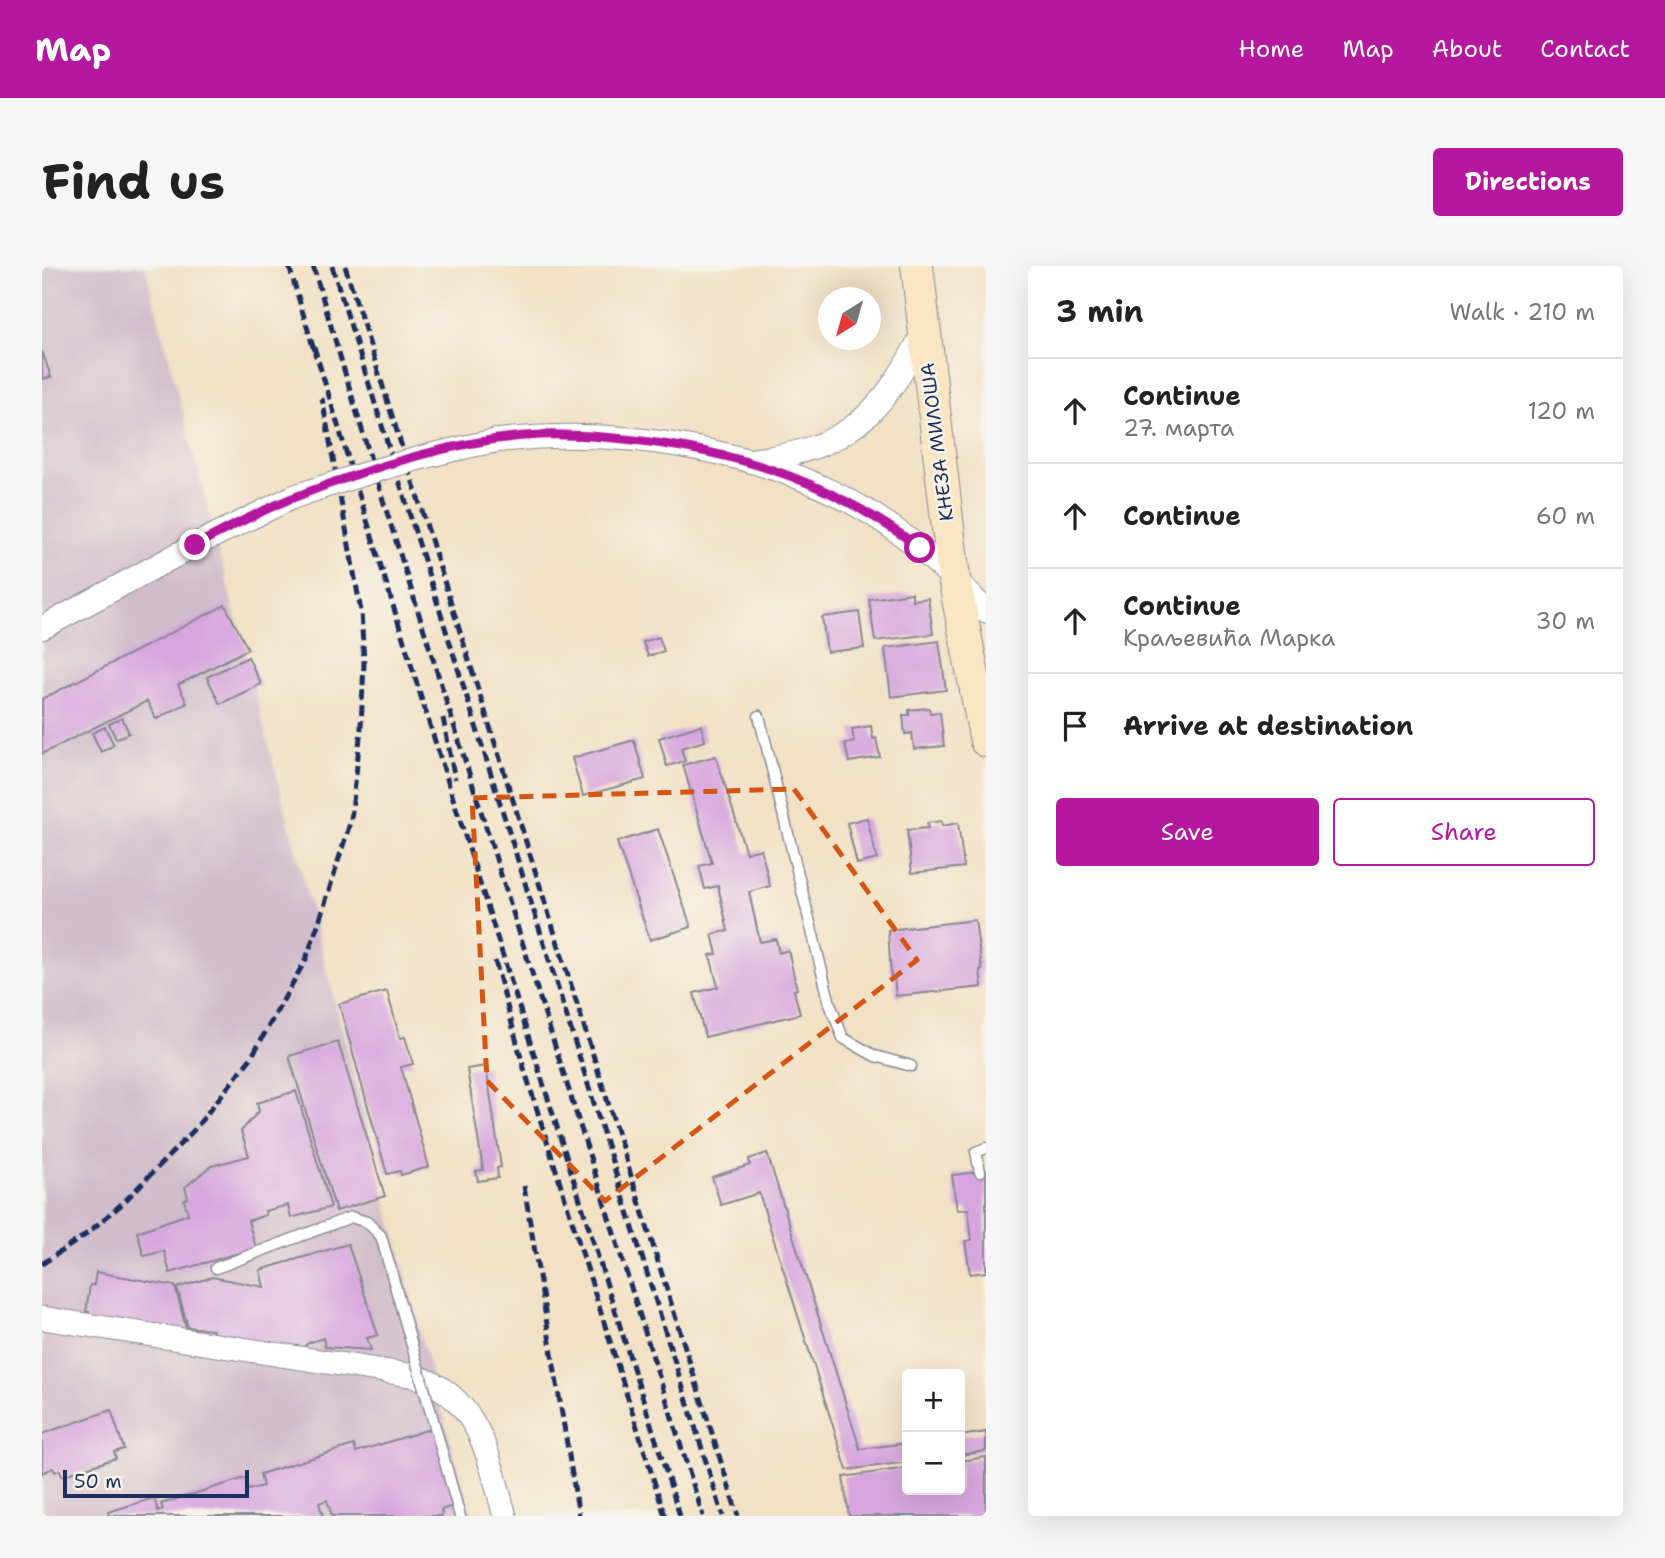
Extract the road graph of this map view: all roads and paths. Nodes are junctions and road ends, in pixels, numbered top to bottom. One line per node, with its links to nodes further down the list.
1 (917, 266): 2 (main road, КНЕЗА МИЛОША)
2 (924, 331): 3 (street); 4 (main road, КНЕЗА МИЛОША)
3 (750, 461): 4 (street); 6 (street, bridge)
4 (954, 578): 5 (street); 8 (main road, КНЕЗА МИЛОША)
5 (986, 611)
6 (42, 628)
7 (759, 716): 9 (lane)
8 (986, 741)
9 (911, 1066)
10 (986, 1148): 11 (lane)
11 (980, 1172)
12 (216, 1268): 14 (lane, bridge)
13 (42, 1318): 15 (street)
14 (460, 1516)
15 (505, 1516)

